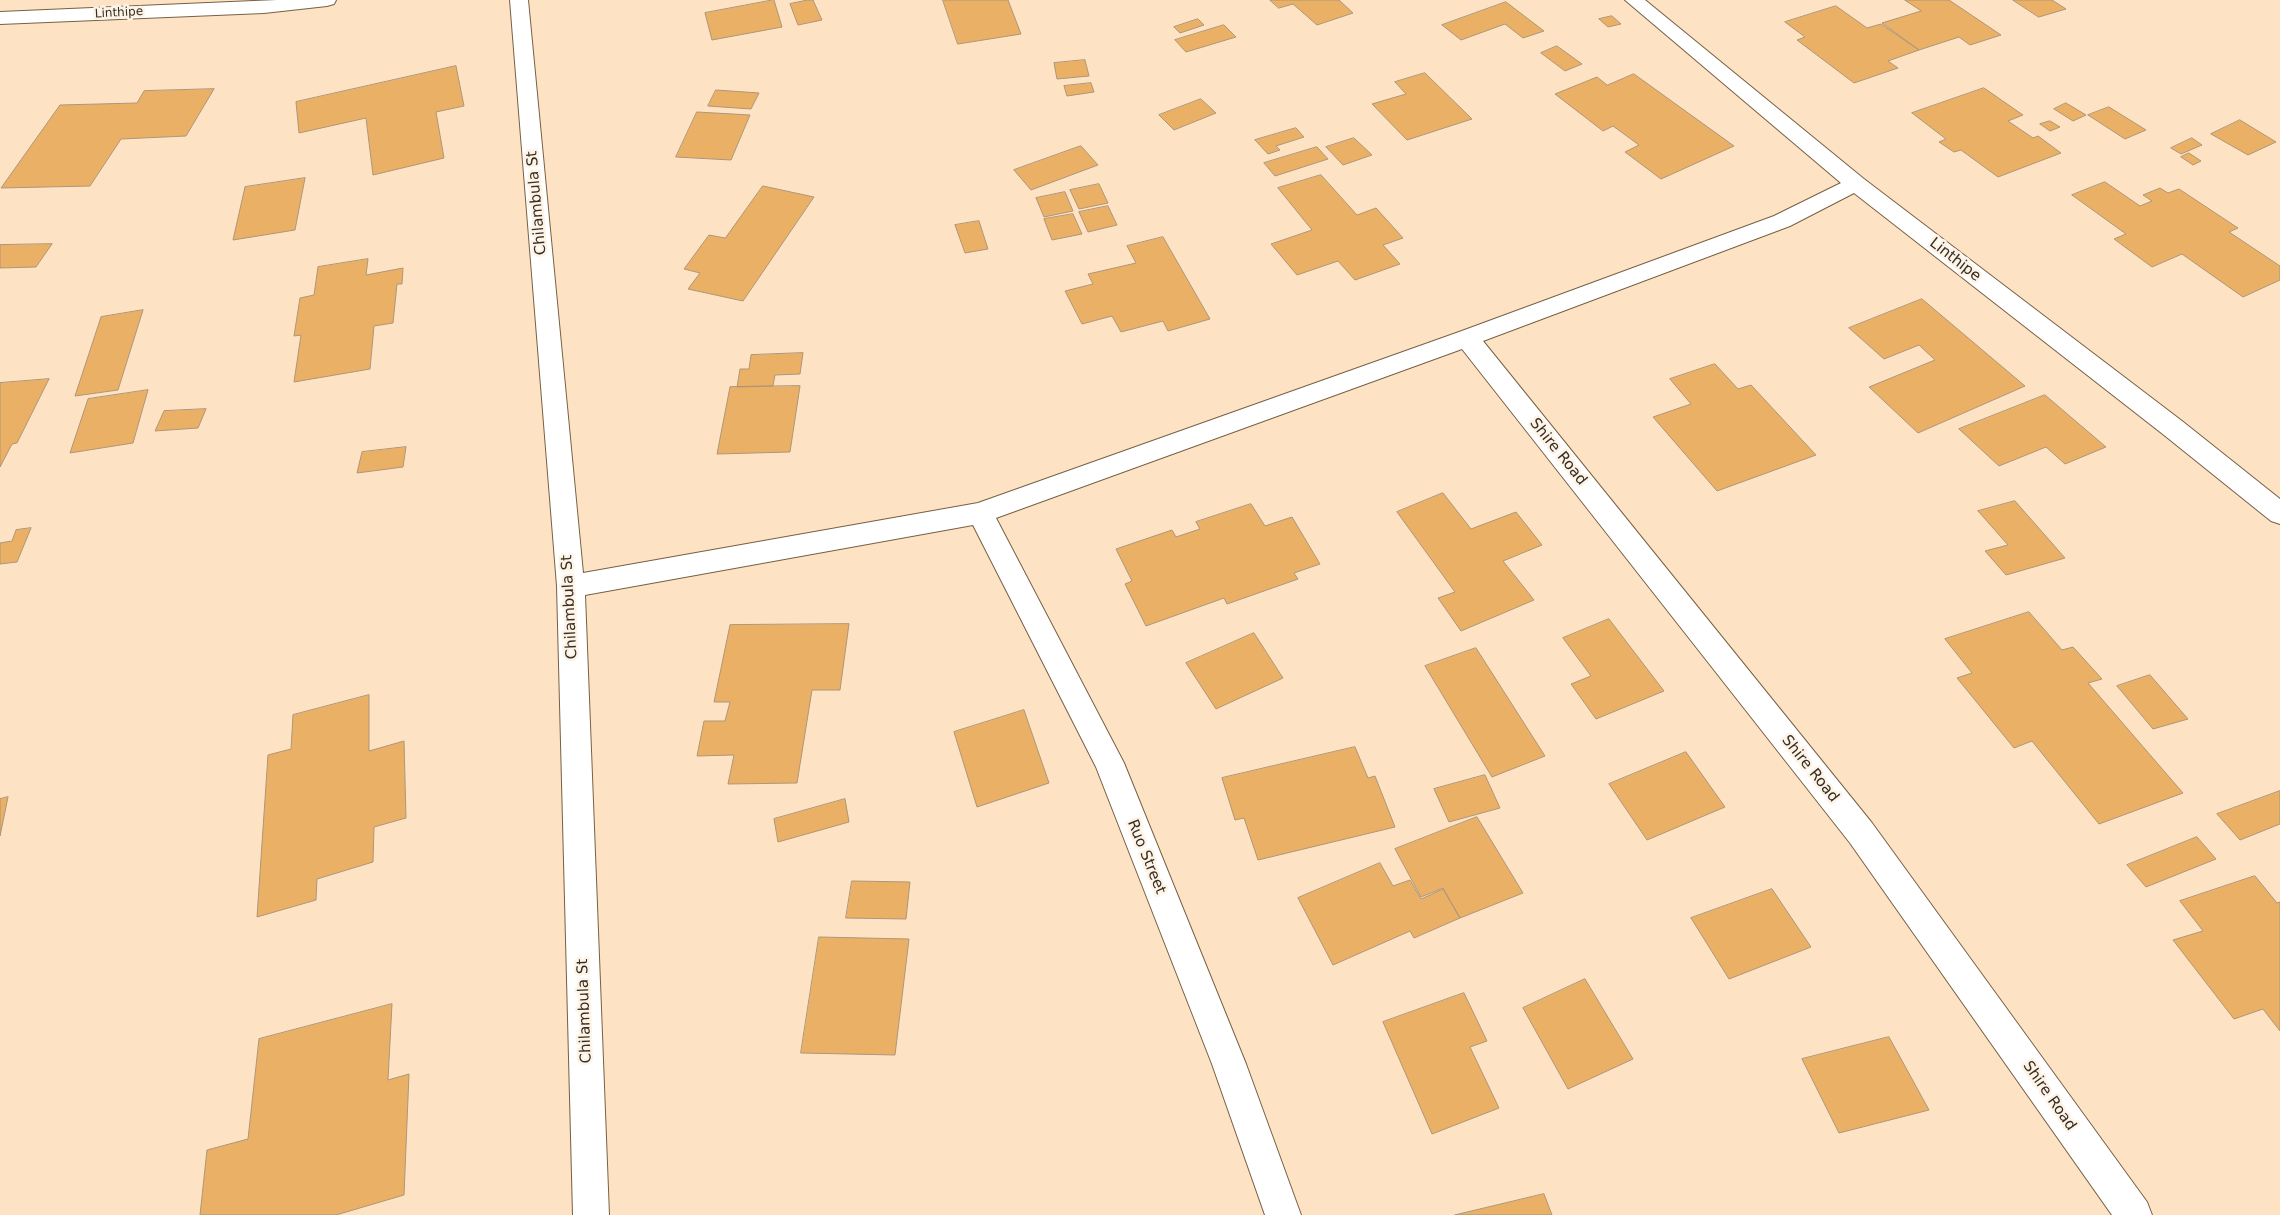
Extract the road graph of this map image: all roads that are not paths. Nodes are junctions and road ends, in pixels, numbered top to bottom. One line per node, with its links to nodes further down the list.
1 (327, 0): 4 (street, Linthipe)
2 (519, 0): 9 (street, Chilambula St)
3 (1634, 0): 5 (street, Linthipe)
4 (0, 18)
5 (1856, 184): 6 (street); 8 (street, Linthipe)
6 (1467, 338): 7 (street); 12 (street, Shire Road)
7 (980, 512): 9 (street); 11 (street, Ruo Street)
8 (2280, 514)
9 (571, 586): 10 (street, Chilambula St)
10 (591, 1215)
11 (1283, 1215)
12 (2134, 1215)

